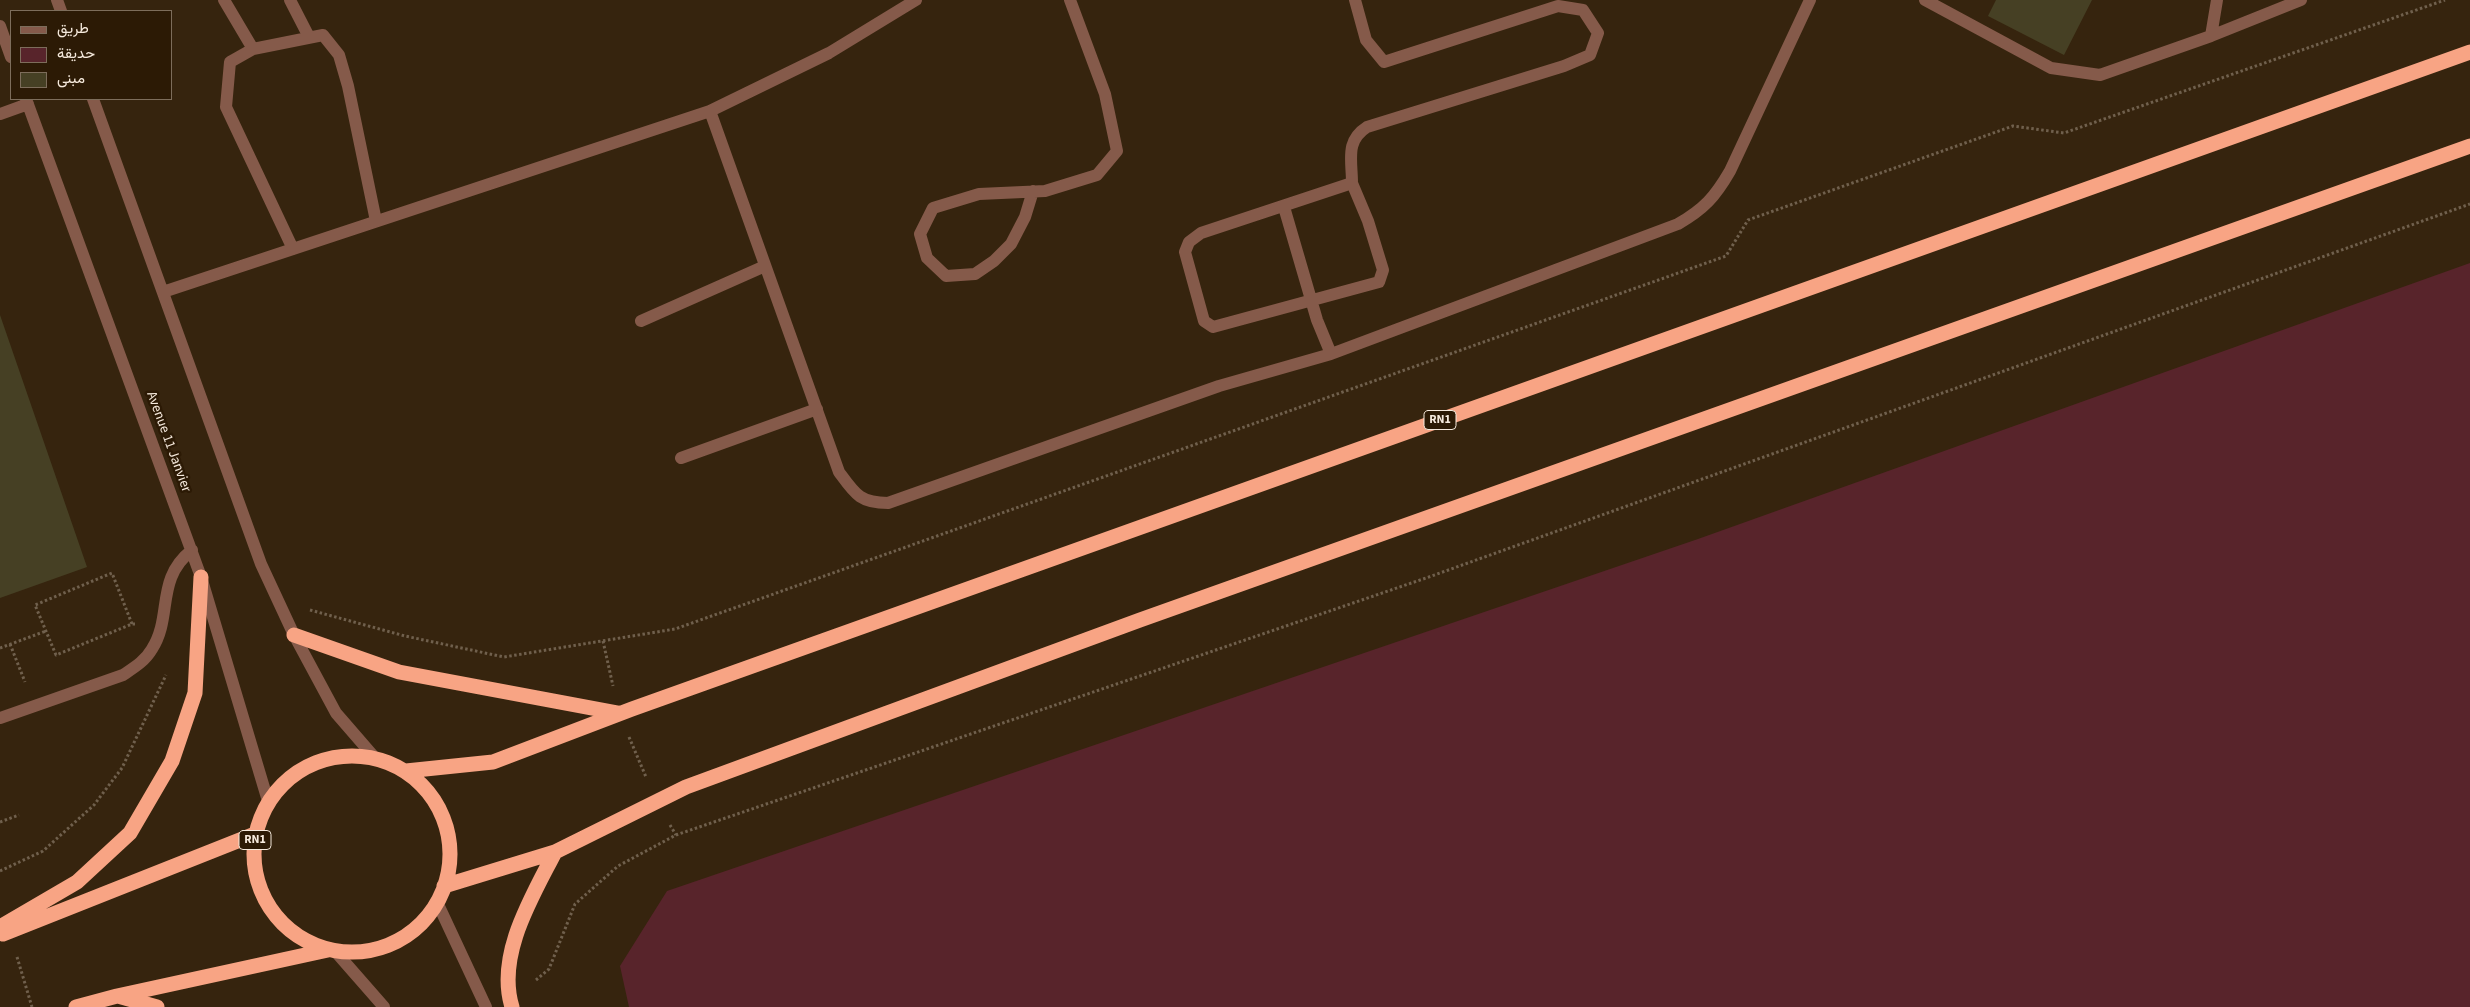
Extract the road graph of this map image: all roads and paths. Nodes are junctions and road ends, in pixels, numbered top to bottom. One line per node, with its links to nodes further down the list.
1 (224, 0): 13 (street)
2 (290, 0): 12 (street)
3 (916, 0): 18 (street)
4 (1070, 0): 22 (street)
5 (1355, 0): 21 (street)
6 (1810, 0): 31 (street)
7 (1925, 0): 11 (street)
8 (2218, 0): 11 (street)
9 (2301, 0): 11 (street)
10 (0, 26): 15 (street)
11 (2211, 36)
12 (309, 37): 13 (street); 25 (street)
13 (252, 50): 26 (street)
14 (2470, 52): 43 (highway, RN1)
15 (10, 54)
16 (93, 100): 28 (street)
17 (27, 102): 19 (street); 34 (street, Avenue 11 Janvier)
18 (710, 111): 25 (street); 27 (street)
19 (0, 114)
20 (2470, 146): 51 (highway)
21 (1352, 184): 24 (street); 29 (street)
22 (1033, 191): 22 (street)
23 (2470, 204): 58 (path)
24 (1284, 207): 29 (street); 29 (street)
25 (376, 221): 26 (street)
26 (293, 249): 28 (street)
27 (766, 266): 30 (street); 32 (street)
28 (163, 292): 37 (street)
29 (1311, 299): 31 (street)
30 (641, 321)
31 (1331, 354): 32 (street)
32 (816, 409): 33 (street)
33 (682, 458)
34 (192, 550): 35 (street, Avenue 11 Janvier); 42 (street)
35 (202, 577): 47 (street, Avenue 11 Janvier); 55 (highway)
36 (46, 631): 36 (path); 39 (path)
37 (294, 635): 43 (highway); 45 (street)
38 (603, 641): 43 (path)
39 (10, 644): 40 (path); 42 (path)
40 (0, 648)
41 (170, 667): 52 (path)
42 (34, 706): 44 (street)
43 (619, 713): 46 (highway, RN1)
44 (0, 718)
45 (375, 758): 46 (highway, RN1); 47 (highway, RN1)
46 (406, 770): 53 (highway, RN1)
47 (268, 801): 50 (highway, RN1)
48 (19, 815): 49 (path)
49 (0, 822)
50 (255, 834): 55 (highway, RN1); 56 (highway, RN1)
51 (555, 852): 53 (highway); 58 (highway)
52 (0, 871)
53 (444, 886): 54 (highway, RN1)
54 (437, 902): 56 (highway, RN1); 63 (street)
55 (3, 931): 59 (path)
56 (331, 950): 57 (highway, RN1); 62 (street)
57 (117, 996): 60 (highway, RN1); 61 (highway)
58 (511, 1005)
59 (32, 1007)
60 (76, 1007)
61 (157, 1007)
62 (384, 1007)
63 (486, 1007)

